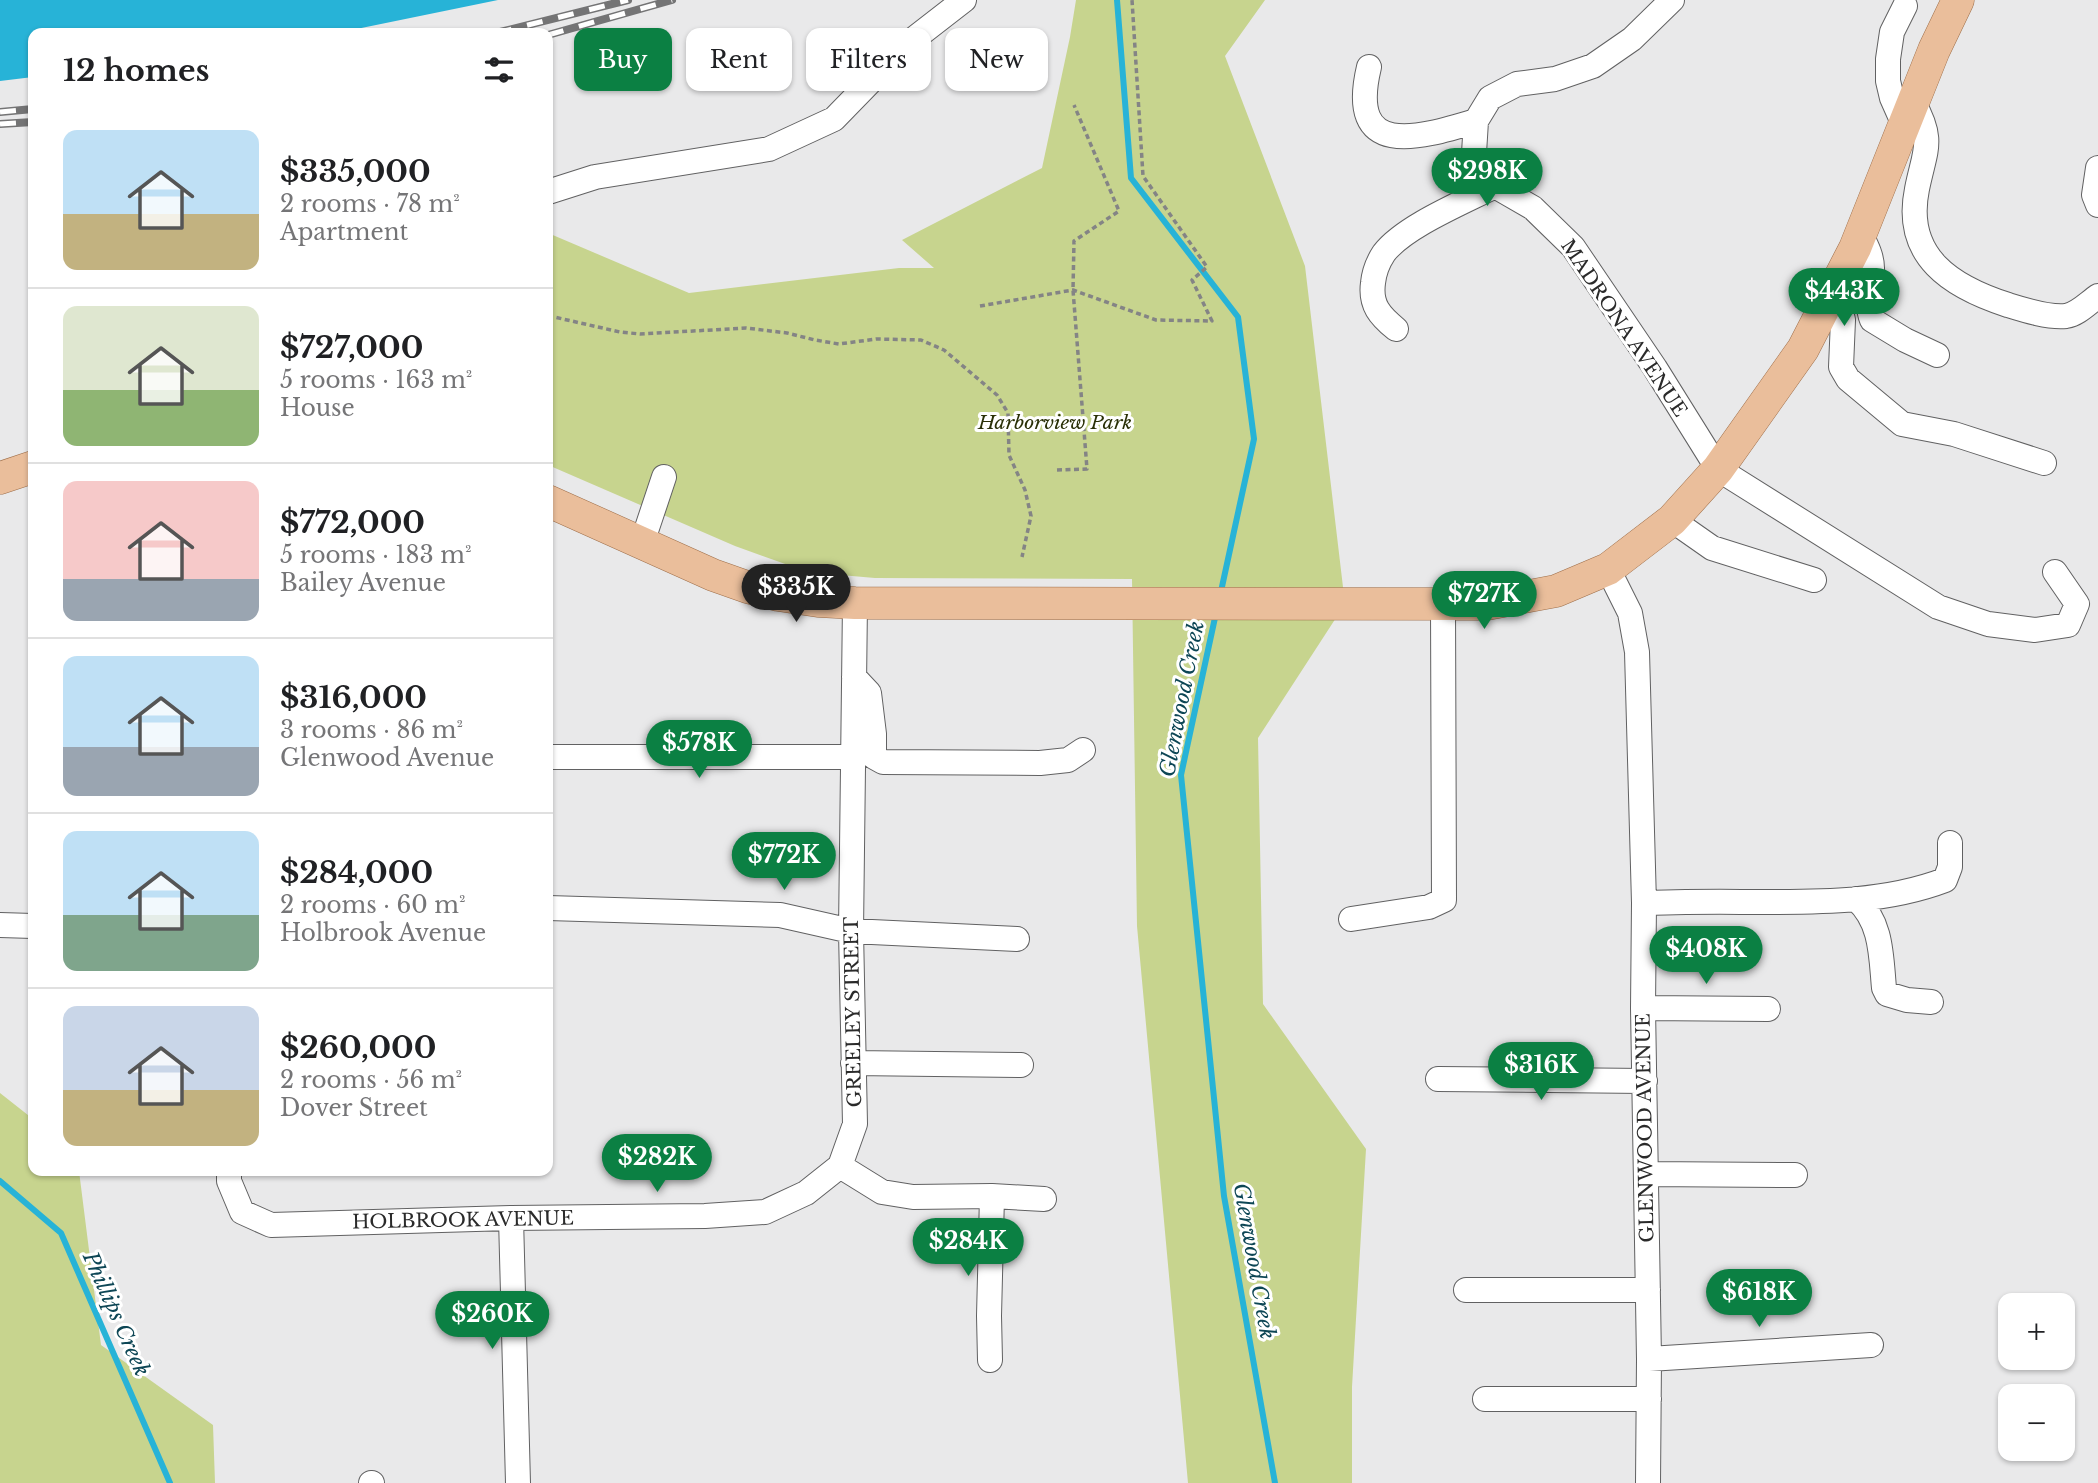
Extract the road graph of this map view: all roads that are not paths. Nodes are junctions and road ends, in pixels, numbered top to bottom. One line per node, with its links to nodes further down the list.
1 (964, 0): 10 (street)
2 (1672, 0): 7 (street)
3 (1958, 0): 6 (main road)
4 (1905, 6): 6 (street)
5 (1368, 66): 7 (street)
6 (1908, 114): 12 (main road); 14 (street)
7 (1476, 121): 9 (street, MADRONA AVENUE)
8 (2098, 168): 11 (street)
9 (1495, 186): 15 (street); 19 (street, MADRONA AVENUE)
10 (553, 190)
11 (2098, 205)
12 (1861, 235): 13 (main road); 16 (street)
13 (1835, 288): 17 (street); 19 (main road)
14 (2098, 296)
15 (1396, 329)
16 (1937, 355)
17 (2043, 463)
18 (28, 469): 21 (main road)
19 (1718, 469): 23 (main road); 26 (street)
20 (664, 477): 24 (street)
21 (0, 478)
22 (553, 503): 24 (main road)
23 (1672, 520): 25 (main road); 27 (street)
24 (642, 543): 28 (main road)
25 (1608, 569): 29 (main road); 36 (street, GLENWOOD AVENUE)
26 (2055, 572)
27 (1814, 580)
28 (855, 603): 29 (main road); 30 (street, GREELEY STREET)
29 (1443, 604): 38 (street)
30 (854, 677): 31 (street); 33 (street, GREELEY STREET)
31 (1083, 750)
32 (553, 757): 33 (street)
33 (853, 757): 41 (street, GREELEY STREET)
34 (1950, 844): 35 (street)
35 (1856, 899): 36 (street); 43 (street)
36 (1644, 903): 44 (street, GLENWOOD AVENUE)
37 (553, 908): 41 (street)
38 (1351, 919)
39 (0, 925): 40 (street)
40 (28, 926)
41 (851, 931): 42 (street); 46 (street, GREELEY STREET)
42 (1017, 939)
43 (1931, 1002)
44 (1643, 1008): 45 (street); 49 (street, GLENWOOD AVENUE)
45 (1768, 1009)
46 (853, 1063): 47 (street); 50 (street, GREELEY STREET)
47 (1021, 1065)
48 (1438, 1079): 49 (street)
49 (1645, 1081): 51 (street, GLENWOOD AVENUE)
50 (840, 1166): 54 (street); 56 (street, HOLBROOK AVENUE)
51 (1646, 1174): 52 (street); 58 (street, GLENWOOD AVENUE)
52 (1795, 1175)
53 (229, 1176): 56 (street, HOLBROOK AVENUE)
54 (992, 1196): 55 (street); 61 (street)
55 (1044, 1199)
56 (511, 1218): 64 (street)
57 (1466, 1290): 58 (street)
58 (1648, 1290): 60 (street, GLENWOOD AVENUE)
59 (1871, 1345): 60 (street)
60 (1649, 1359): 63 (street, GLENWOOD AVENUE)
61 (990, 1360)
62 (1485, 1399): 63 (street)
63 (1649, 1399): 65 (street, GLENWOOD AVENUE)
64 (518, 1483)
65 (1648, 1483)

